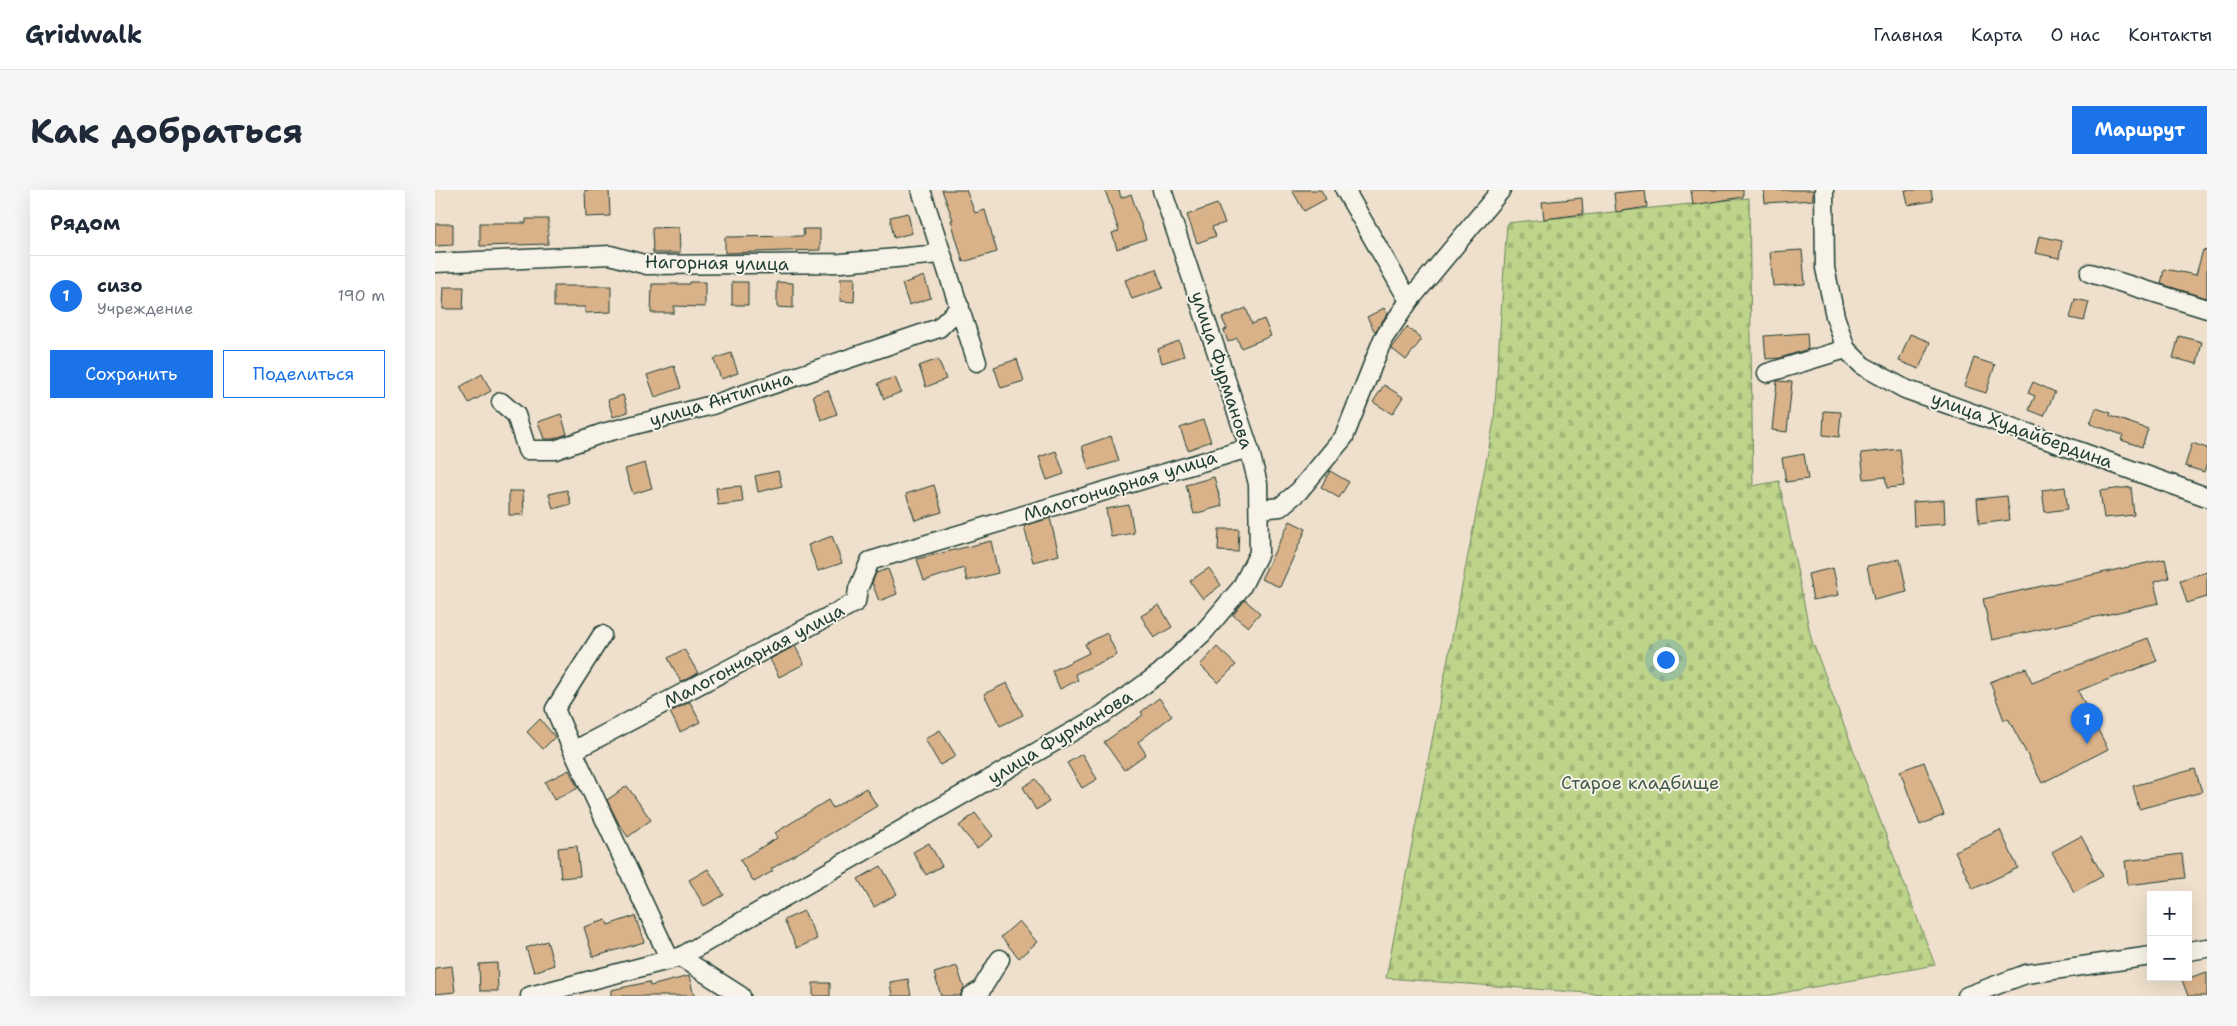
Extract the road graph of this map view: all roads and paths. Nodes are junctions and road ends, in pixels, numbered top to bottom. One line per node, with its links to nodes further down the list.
1 (921, 190): 6 (street)
2 (1162, 190): 16 (street, улица Фурманова)
3 (1345, 190): 9 (street)
4 (1501, 190): 9 (street)
5 (1824, 190): 12 (street)
6 (941, 254): 7 (street, Нагорная улица); 10 (street)
7 (435, 263)
8 (2090, 273): 11 (street)
9 (1409, 301): 18 (street)
10 (960, 307): 13 (street); 15 (street, улица Антипина)
11 (2207, 309)
12 (1846, 349): 14 (street); 17 (street, улица Худайбердина)
13 (977, 362)
14 (1767, 373)
15 (501, 402)
16 (1249, 448): 18 (street, улица Фурманова); 20 (street, Малогончарная улица)
17 (2207, 497)
18 (1260, 510): 24 (street, улица Фурманова)
19 (602, 636): 20 (street)
20 (573, 751): 24 (street)
21 (2207, 948): 22 (street)
22 (2192, 950)
23 (2147, 957): 29 (street)
24 (675, 958): 26 (street, улица Фурманова); 27 (street)
25 (1000, 960): 28 (street)
26 (530, 996)
27 (741, 996)
28 (971, 996)
29 (1967, 996)

